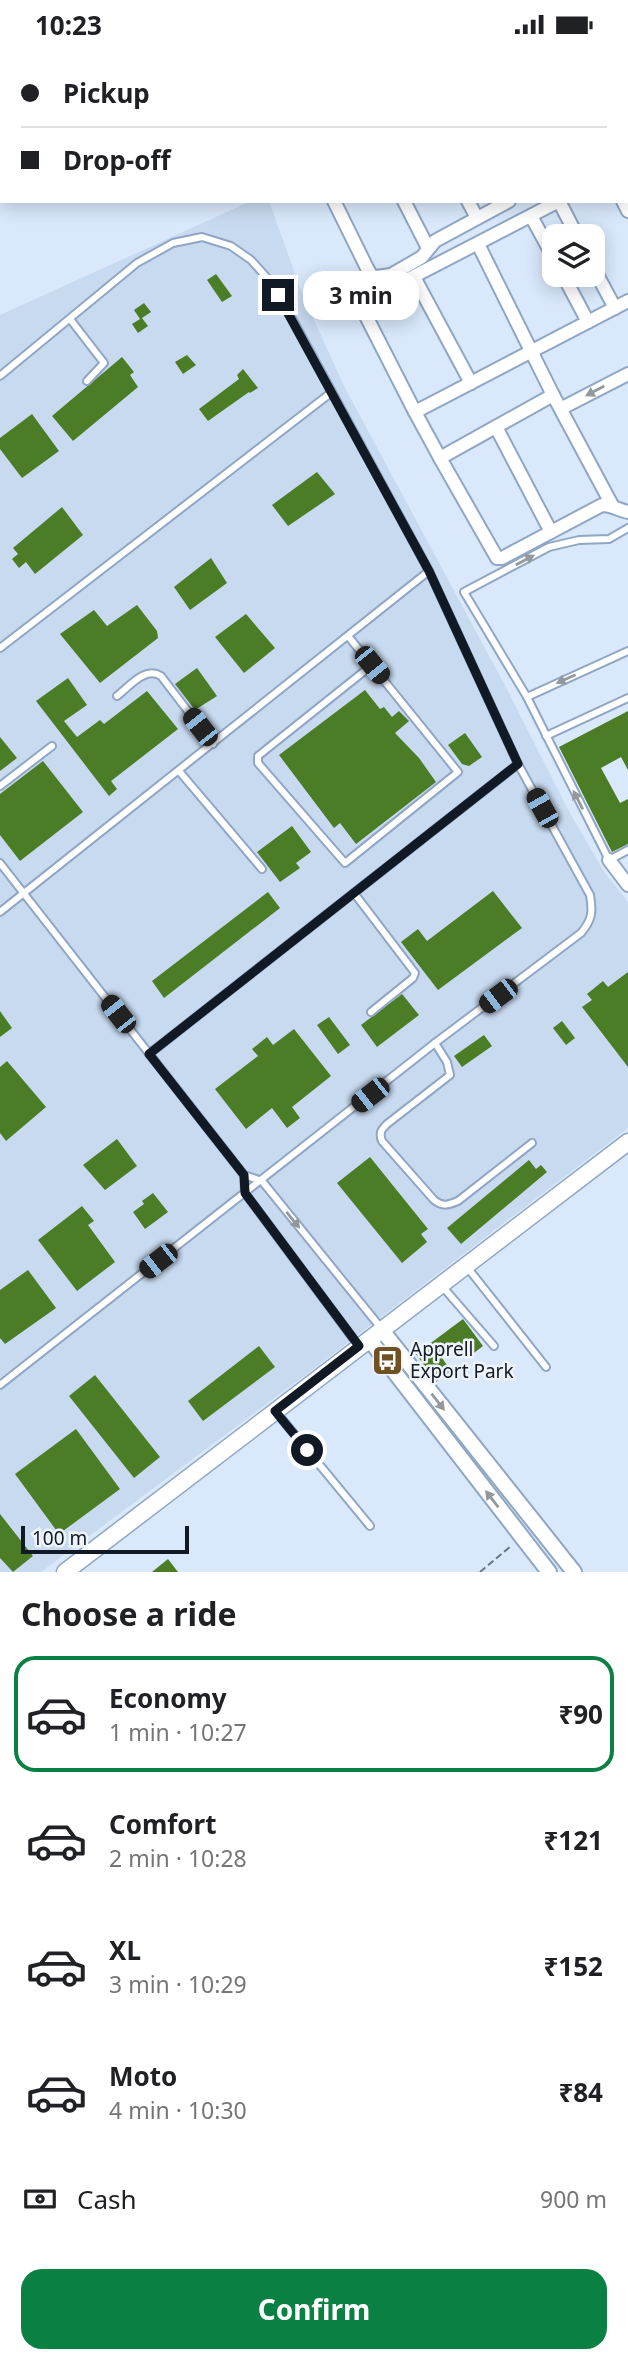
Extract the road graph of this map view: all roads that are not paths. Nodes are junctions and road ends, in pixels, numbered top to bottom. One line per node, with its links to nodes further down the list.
1 (335, 203): 12 (street)
2 (405, 203): 12 (street)
3 (469, 203): 8 (street)
4 (505, 203): 8 (street)
5 (555, 203): 7 (street)
6 (560, 203): 9 (street)
7 (531, 216): 10 (street); 11 (street)
8 (477, 218): 12 (street)
9 (571, 224)
10 (542, 236)
11 (478, 244): 13 (street); 20 (street)
12 (428, 248)
13 (414, 277): 24 (street); 28 (street)
14 (569, 287): 19 (street)
15 (604, 287): 17 (street)
16 (628, 301): 17 (street)
17 (615, 308): 19 (street)
18 (70, 319): 22 (lane); 23 (lane); 25 (lane)
19 (588, 322): 20 (street)
20 (531, 351): 24 (street); 26 (street)
21 (628, 375): 27 (street, one-way to 27)
22 (0, 376)
23 (87, 381)
24 (471, 383): 28 (street)
25 (332, 392): 35 (lane); 37 (lane)
26 (553, 395): 27 (street); 29 (street)
27 (562, 408): 31 (street)
28 (415, 412): 30 (street)
29 (496, 426): 30 (street); 34 (street)
30 (440, 457): 34 (street)
31 (612, 505): 32 (street); 34 (street)
32 (628, 512)
33 (628, 528): 41 (lane, one-way to 33)
34 (551, 532)
35 (429, 571): 36 (lane); 46 (lane)
36 (348, 636): 39 (lane); 44 (lane)
37 (0, 648)
38 (628, 651): 41 (lane, one-way to 41)
39 (372, 665): 39 (lane)
40 (117, 696): 44 (lane)
41 (527, 697): 43 (lane)
42 (628, 698): 43 (lane)
43 (546, 736): 50 (lane, one-way to 43)
44 (213, 744): 47 (lane)
45 (52, 746): 48 (lane)
46 (518, 764): 55 (lane); 58 (lane)
47 (179, 771): 52 (lane); 54 (lane)
48 (0, 786)
49 (628, 850): 50 (lane)
50 (610, 860): 53 (street)
51 (0, 863): 54 (lane)
52 (262, 869)
53 (628, 885)
54 (24, 893): 56 (lane); 59 (lane)
55 (354, 893): 57 (lane); 59 (lane)
56 (0, 912)
57 (370, 1012)
58 (435, 1043): 61 (lane); 63 (lane)
59 (149, 1054): 62 (lane)
60 (628, 1142): 65 (main road)
61 (531, 1143)
62 (244, 1175): 63 (lane); 64 (lane)
63 (262, 1181): 64 (lane); 67 (lane, one-way to 67)
64 (245, 1193): 67 (lane); 71 (lane)
65 (466, 1265): 66 (main road); 69 (lane)
66 (440, 1284): 67 (main road); 68 (lane)
67 (370, 1338): 72 (main road); 73 (street, one-way to 73); 75 (street, one-way to 67)
68 (494, 1346)
69 (546, 1367)
70 (0, 1374): 71 (lane)
71 (3, 1383)
72 (275, 1411): 74 (lane); 76 (main road)
73 (535, 1525): 75 (street); 78 (street)
74 (370, 1526)
75 (521, 1537): 77 (street)
76 (65, 1572)
77 (549, 1572)
78 (574, 1572)

